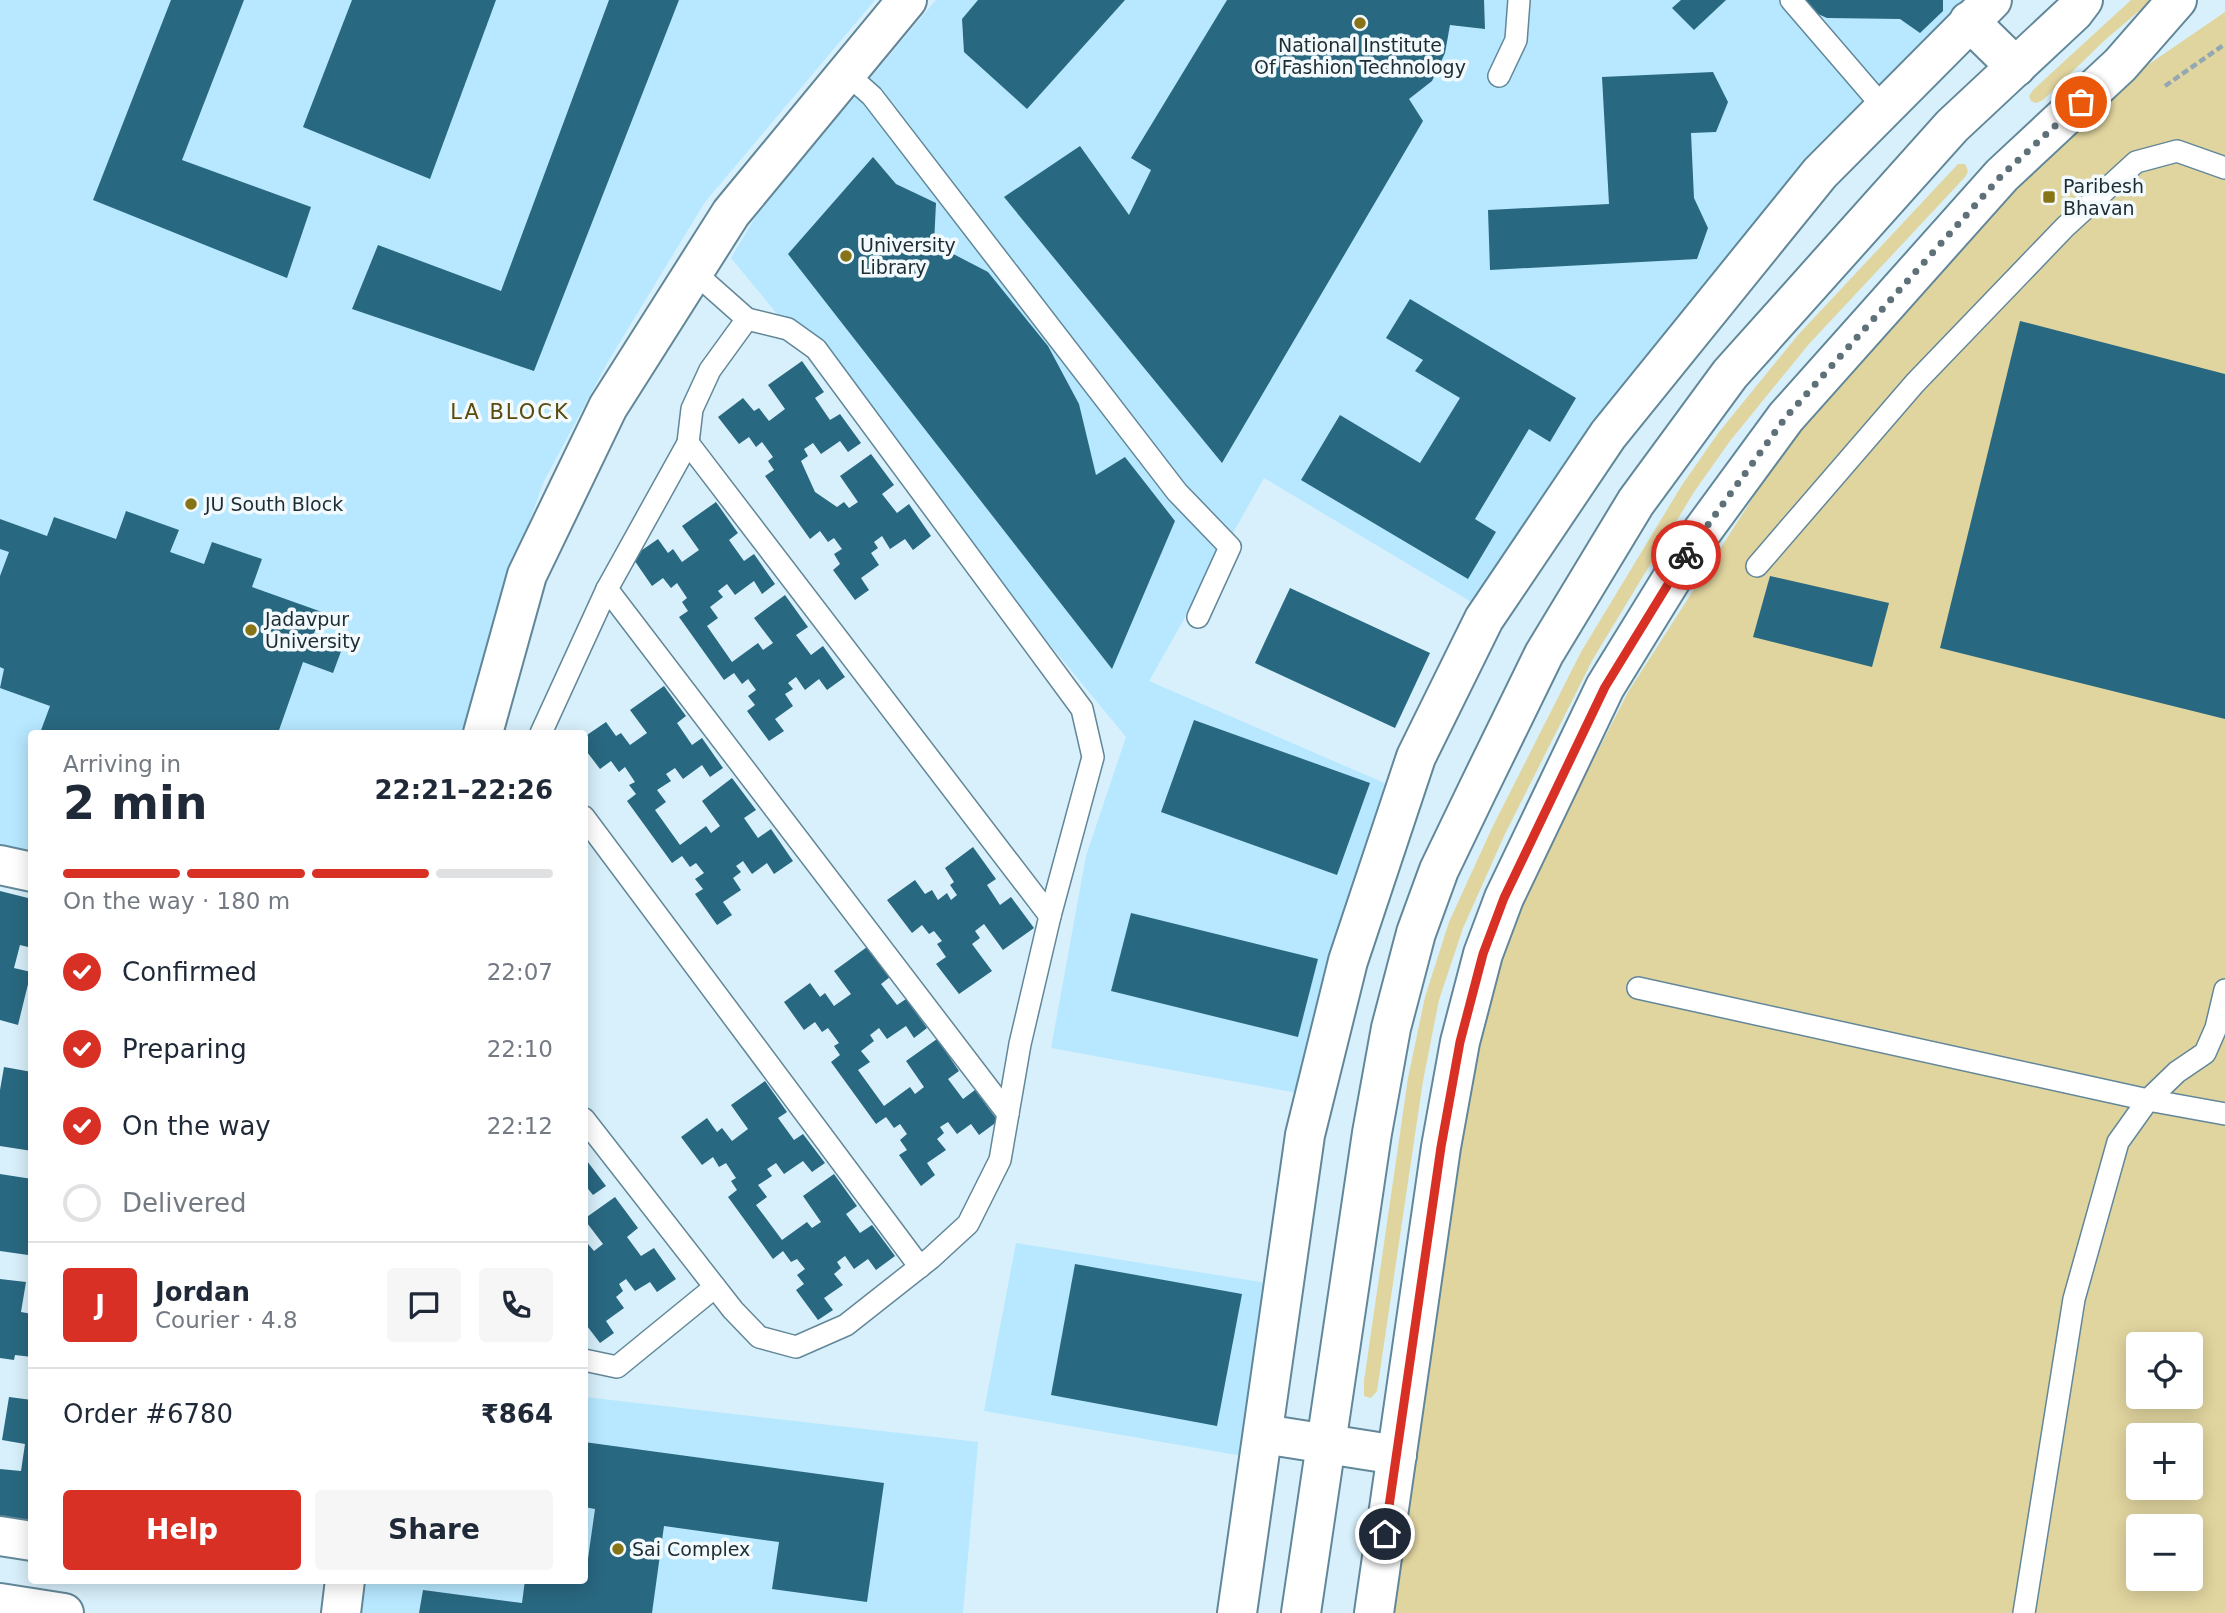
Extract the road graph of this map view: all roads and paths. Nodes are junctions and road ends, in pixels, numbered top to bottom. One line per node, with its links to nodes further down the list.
1 (907, 0): 9 (main road)
2 (1519, 0): 10 (lane)
3 (1791, 0): 12 (lane)
4 (2083, 0): 8 (main road)
5 (2177, 0): 37 (main road)
6 (1981, 11): 8 (main road); 12 (main road)
7 (2225, 44): 11 (path)
8 (2015, 67): 36 (main road)
9 (846, 73): 14 (main road); 19 (lane)
10 (1499, 76)
11 (2165, 86)
12 (1884, 108): 35 (main road)
13 (2225, 167): 17 (lane)
14 (694, 272): 15 (lane); 20 (main road)
15 (747, 318): 16 (lane); 25 (lane)
16 (688, 443): 18 (lane); 25 (lane)
17 (1757, 566)
18 (607, 589): 21 (lane); 29 (lane)
19 (1198, 617)
20 (485, 730)
21 (542, 730)
22 (588, 822): 32 (lane)
23 (0, 865): 24 (main road)
24 (28, 871)
25 (1050, 915): 29 (lane)
26 (1638, 988): 28 (lane)
27 (2225, 990): 28 (lane)
28 (2148, 1100): 30 (lane); 47 (lane)
29 (1008, 1114): 32 (lane)
30 (2225, 1114)
31 (588, 1124): 33 (lane)
32 (920, 1267): 33 (lane)
33 (715, 1287): 34 (lane)
34 (588, 1361)
35 (1264, 1434): 36 (main road); 44 (main road)
36 (1326, 1444): 37 (main road); 45 (main road)
37 (1397, 1455): 46 (main road)
38 (0, 1536): 39 (main road)
39 (28, 1540)
40 (345, 1584): 43 (main road)
41 (0, 1604): 42 (main road)
42 (64, 1613)
43 (341, 1613)
44 (1237, 1613)
45 (1301, 1613)
46 (1374, 1613)
47 (2024, 1613)

